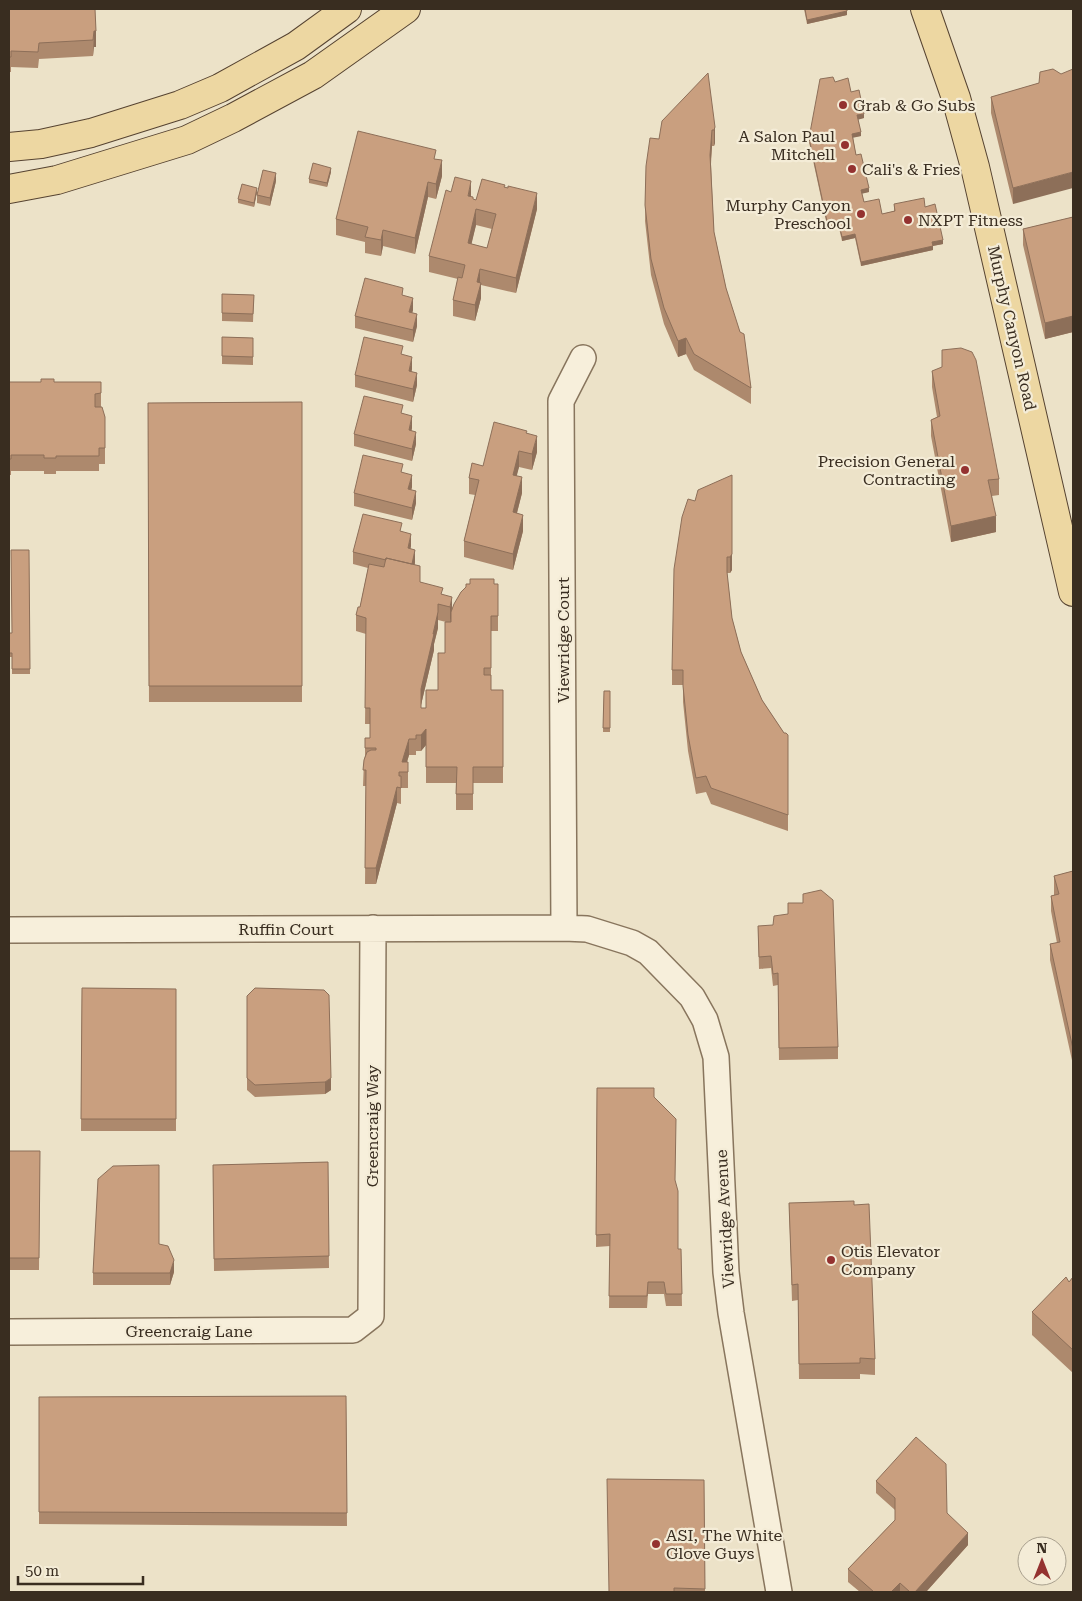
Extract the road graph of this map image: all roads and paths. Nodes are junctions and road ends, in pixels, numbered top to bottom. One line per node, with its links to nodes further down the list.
1 (347, 9): 4 (main road)
2 (406, 9): 5 (main road)
3 (925, 9): 7 (main road, Murphy Canyon Road)
4 (9, 147)
5 (9, 189)
6 (583, 358): 9 (street, Viewridge Court)
7 (1073, 592)
8 (373, 928): 9 (street, Ruffin Court); 10 (street, Ruffin Court); 11 (street, Greencraig Way)
9 (564, 928): 13 (street, Viewridge Avenue)
10 (9, 930)
11 (366, 1322): 12 (street, Greencraig Lane)
12 (9, 1332)
13 (779, 1592)

